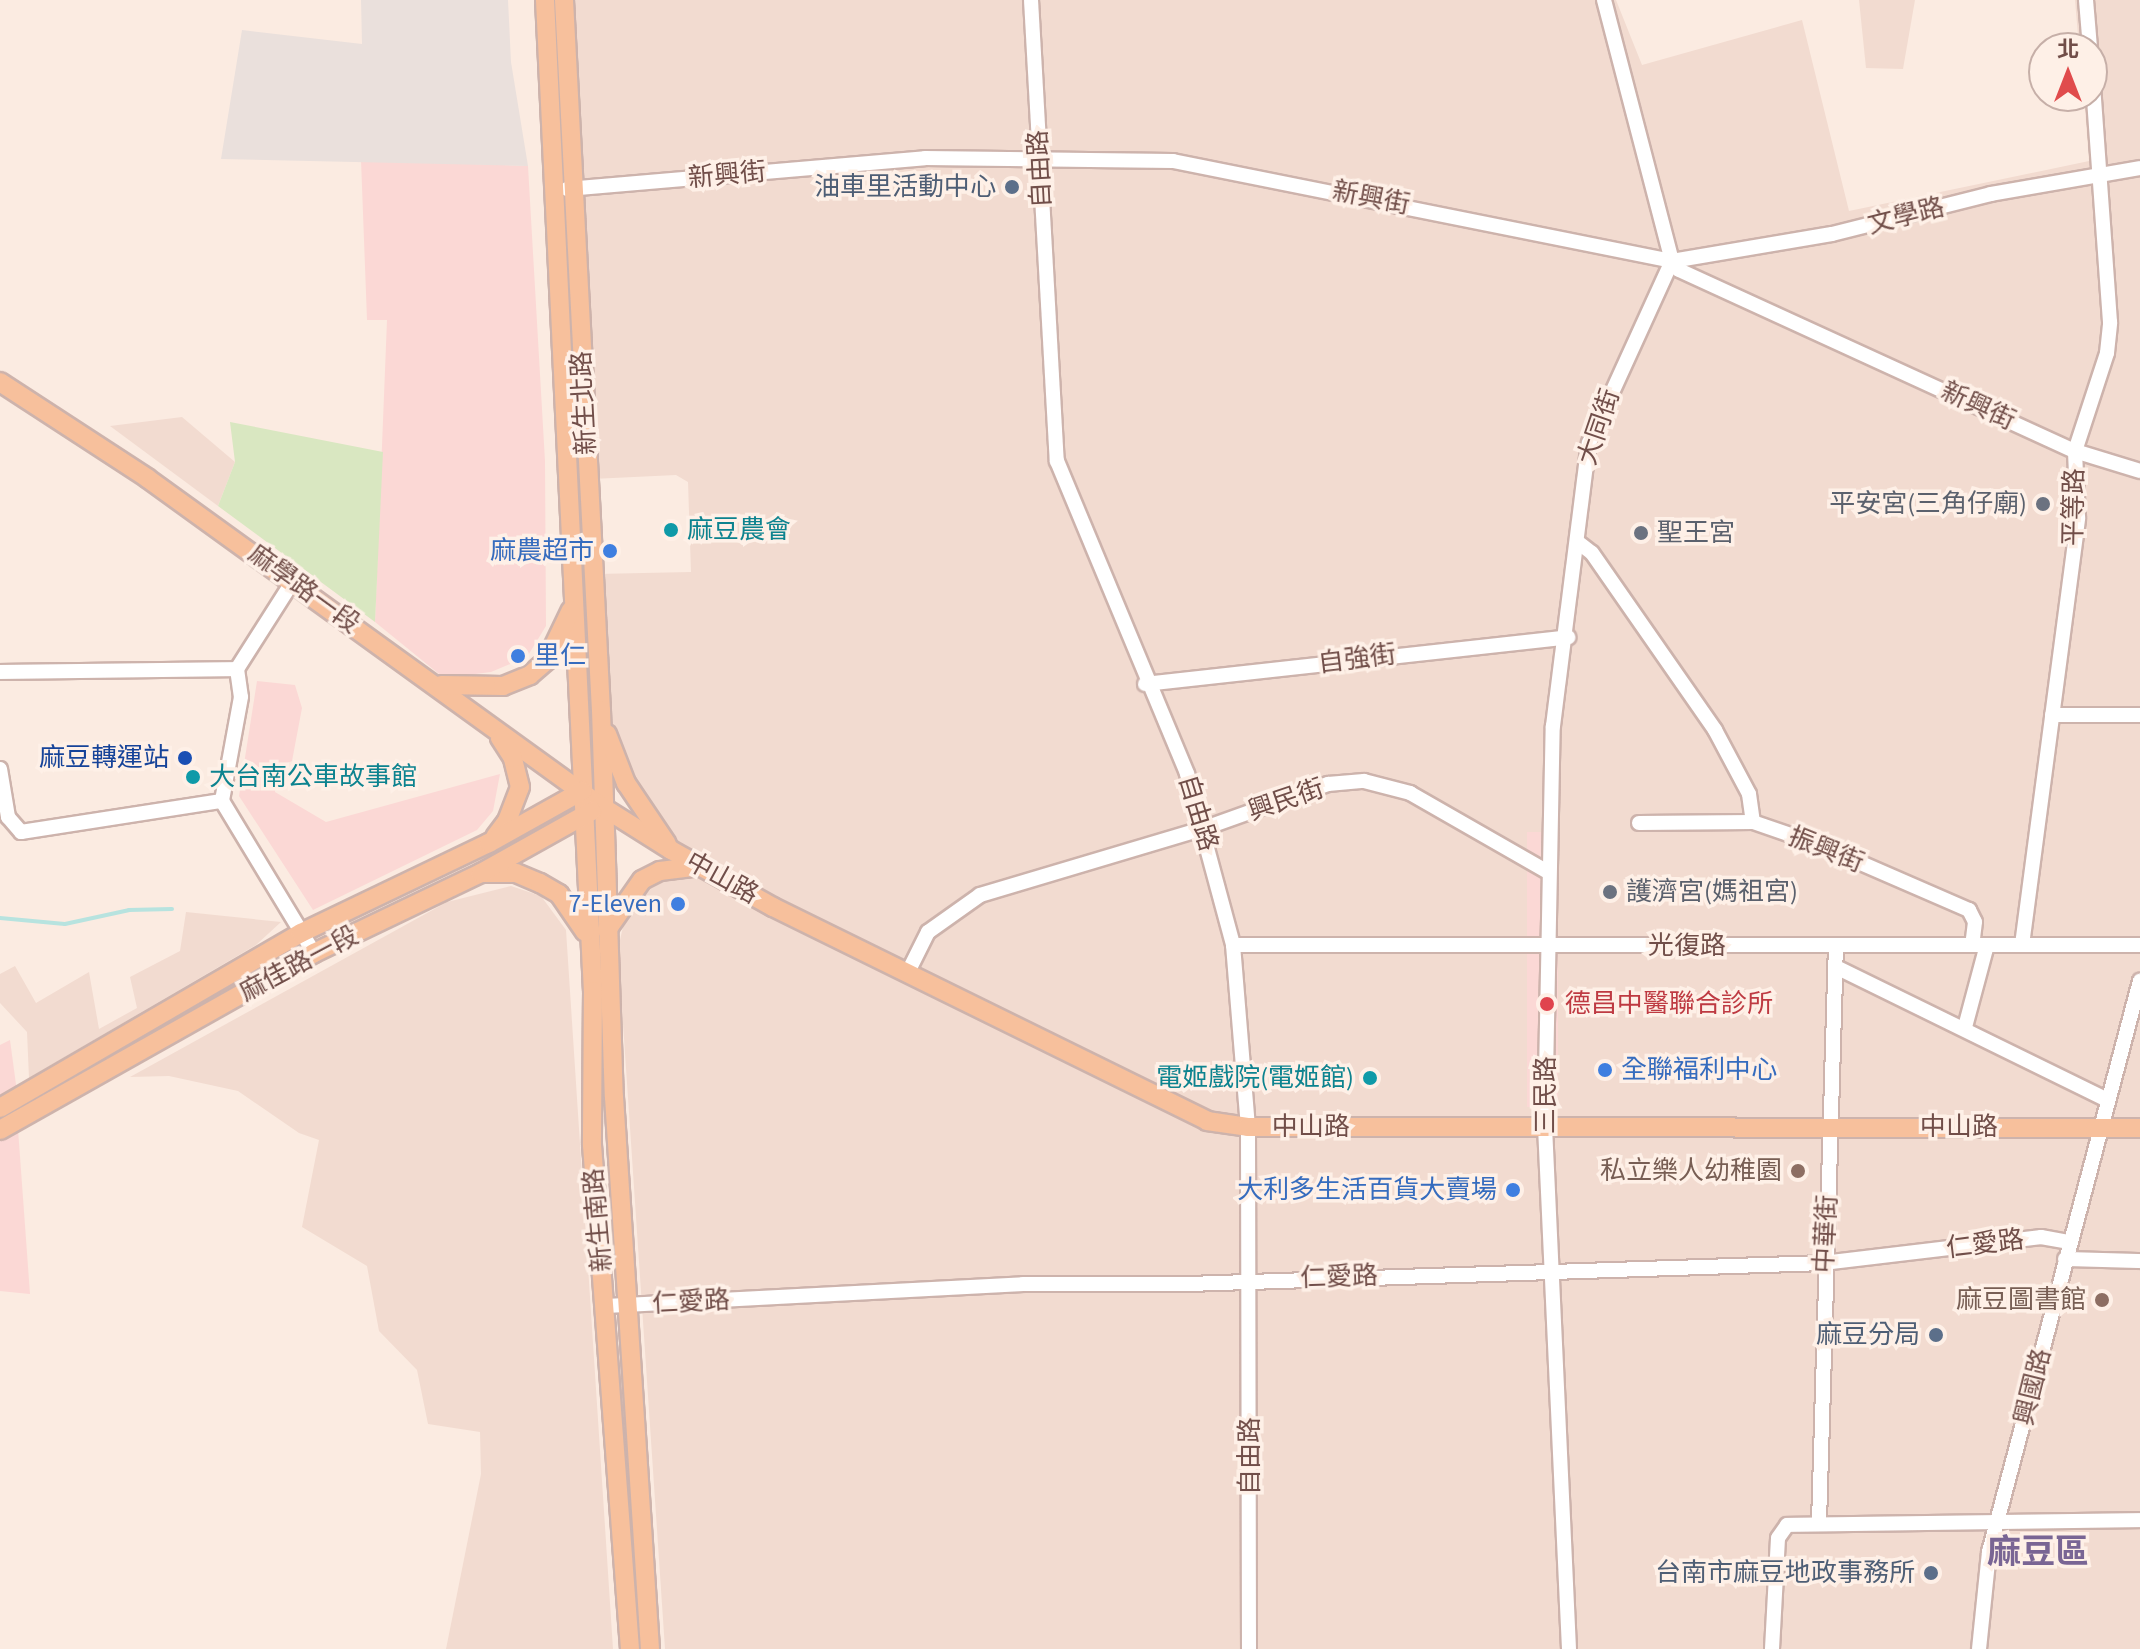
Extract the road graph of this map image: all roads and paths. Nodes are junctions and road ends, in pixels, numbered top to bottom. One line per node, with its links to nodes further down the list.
1 (545, 0): 11 (main road, 新生北路)
2 (564, 0): 12 (main road, 新生北路)
3 (1031, 0): 8 (street, 自由路)
4 (1604, 0): 13 (street)
5 (2086, 0): 6 (street)
6 (2089, 32)
7 (2096, 112): 10 (street, 平等路)
8 (1039, 157): 12 (street, 新興街); 13 (street, 新興街); 23 (street, 自由路)
9 (2140, 168): 10 (street, 文學路)
10 (2101, 173): 13 (street, 文學路); 15 (street, 平等路)
11 (553, 188): 12 (street, 新興街); 19 (main road, 新生北路)
12 (574, 189): 25 (main road, 新生北路)
13 (1672, 261): 15 (street, 新興街); 17 (street, 大同街)
14 (2, 383): 18 (main road, 麻學路一段)
15 (2075, 451): 16 (street, 新興街); 26 (street, 平等路)
16 (2140, 471)
17 (1579, 543): 20 (street, 三民路); 34 (street)
18 (293, 581): 21 (street); 24 (main road, 麻學路一段)
19 (575, 600): 24 (main road); 30 (main road, 新生北路)
20 (1568, 637): 23 (street, 自強街); 40 (street, 三民路)
21 (237, 669): 22 (street); 31 (street)
22 (0, 672)
23 (1145, 684): 36 (street, 自由路)
24 (437, 685): 28 (main road, 麻學路一段)
25 (601, 710): 32 (main road, 新生北路); 38 (main road)
26 (2052, 715): 27 (street); 50 (street, 平等路)
27 (2140, 715)
28 (495, 729): 30 (main road, 麻學路一段); 37 (main road)
29 (0, 769): 31 (street)
30 (582, 791): 32 (main road, 麻學路一段); 33 (main road, 新生南路); 37 (main road, 麻佳路一段)
31 (222, 801): 43 (street)
32 (601, 806): 33 (main road, 麻佳路一段); 38 (main road, 中山路); 42 (main road, 新生南路)
33 (583, 817): 41 (main road, 麻佳路一段); 44 (main road, 新生南路)
34 (1753, 822): 35 (street, 振興街); 48 (street, 振興街)
35 (1639, 823)
36 (1205, 828): 40 (street, 興民街); 45 (street, 自由路); 54 (street, 興民街)
37 (489, 843): 43 (main road, 麻佳路一段)
38 (671, 850): 39 (main road, 中山路)
39 (701, 866): 42 (main road); 54 (main road, 中山路)
40 (1548, 872): 46 (street, 三民路)
41 (481, 873): 44 (main road); 52 (main road, 麻佳路一段)
42 (607, 930): 71 (main road, 新生南路)
43 (301, 933): 52 (street); 58 (main road, 麻佳路一段)
44 (590, 942): 72 (main road, 新生南路)
45 (1233, 945): 46 (street, 光復路); 60 (street, 自由路)
46 (1547, 945): 47 (street, 光復路); 61 (street, 三民路)
47 (1836, 945): 48 (street, 光復路); 53 (street, 中華街)
48 (1972, 945): 49 (street, 光復路)
49 (1987, 945): 50 (street, 光復路); 56 (street)
50 (2022, 945): 51 (street, 光復路)
51 (2140, 945)
52 (314, 953): 64 (main road, 麻佳路一段)
53 (1836, 967): 56 (street); 59 (street, 中華街)
54 (907, 974): 60 (main road, 中山路)
55 (2140, 981): 57 (street, 興國路)
56 (1965, 1027): 57 (street)
57 (2107, 1100): 62 (street, 興國路)
58 (0, 1108)
59 (1832, 1126): 61 (main road, 中山路); 62 (main road, 中山路); 68 (street, 中華街)
60 (1248, 1127): 61 (main road, 中山路); 70 (street, 自由路)
61 (1545, 1127): 69 (street, 三民路)
62 (2099, 1128): 63 (main road, 中山路); 65 (street, 興國路)
63 (2140, 1128)
64 (0, 1130)
65 (2070, 1242): 66 (street, 興國路); 68 (street, 仁愛路)
66 (2065, 1259): 67 (street); 74 (street, 興國路)
67 (2140, 1261)
68 (1823, 1263): 69 (street, 仁愛路); 75 (street, 中華街)
69 (1551, 1269): 70 (street, 仁愛路); 79 (street, 三民路)
70 (1251, 1281): 71 (street, 仁愛路); 78 (street, 自由路)
71 (627, 1305): 72 (street, 仁愛路); 77 (main road, 新生南路)
72 (606, 1306): 76 (main road, 新生南路)
73 (2140, 1520): 74 (street)
74 (1997, 1522): 75 (street); 81 (street, 興國路)
75 (1819, 1523): 80 (street)
76 (630, 1649)
77 (650, 1649)
78 (1249, 1649)
79 (1569, 1649)
80 (1772, 1649)
81 (1979, 1649)

